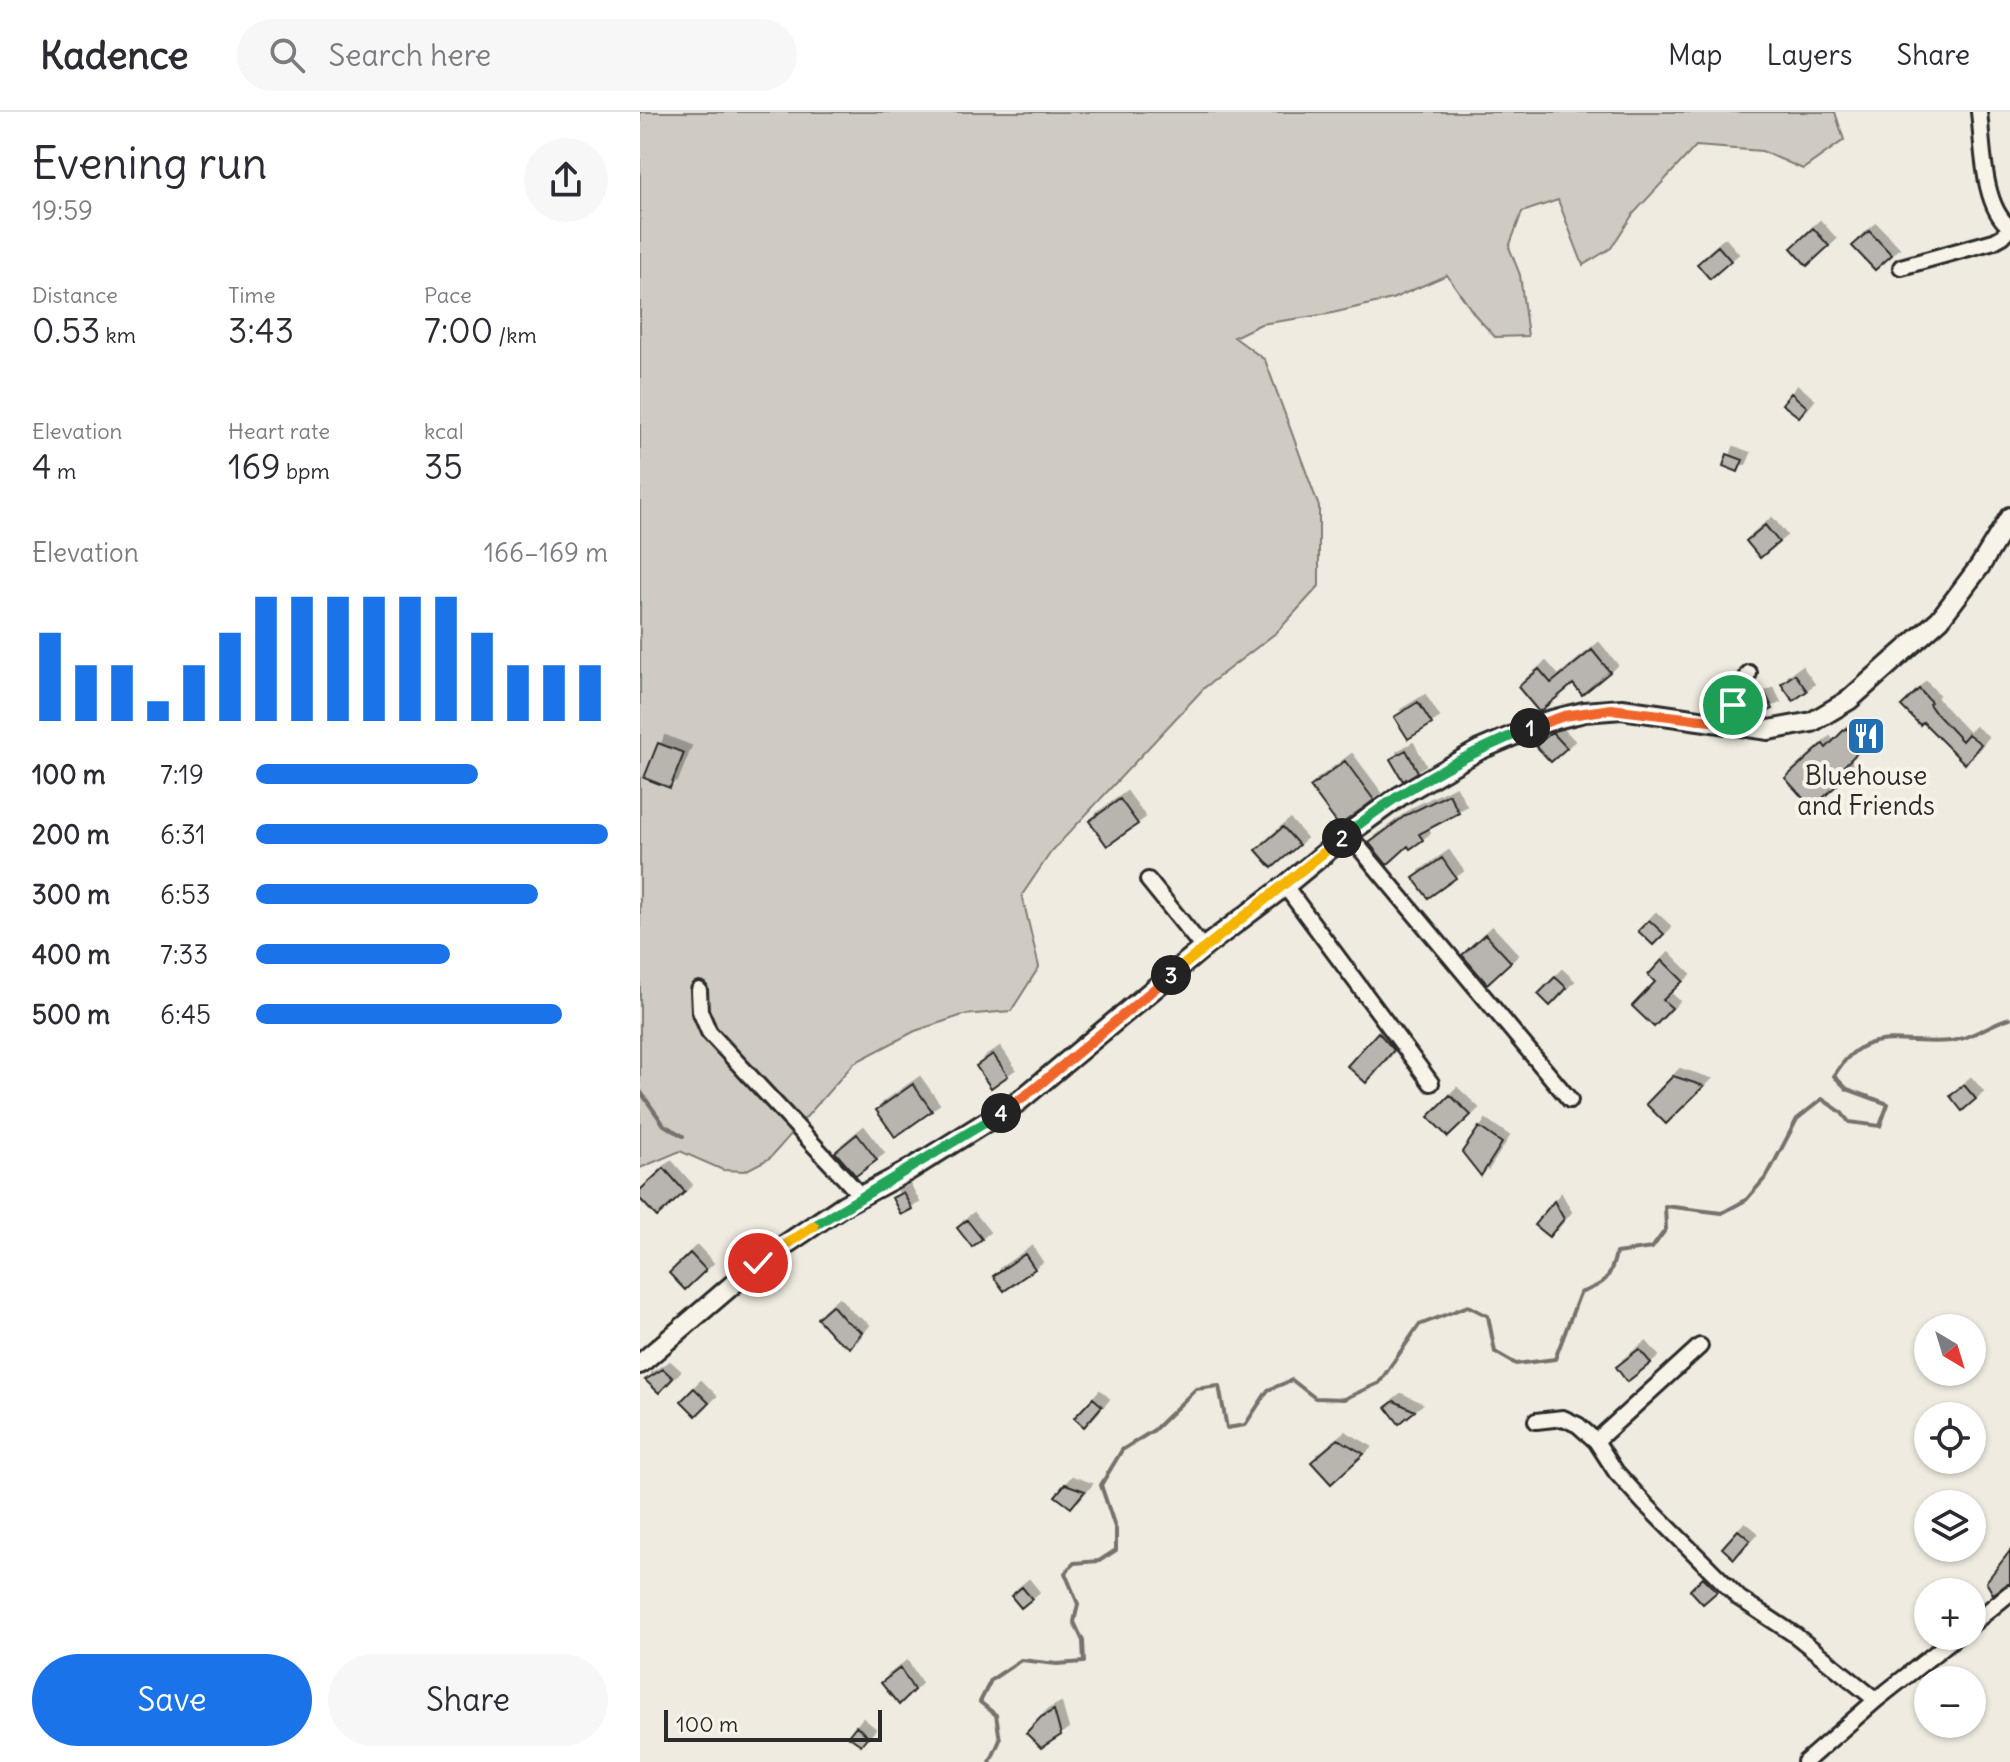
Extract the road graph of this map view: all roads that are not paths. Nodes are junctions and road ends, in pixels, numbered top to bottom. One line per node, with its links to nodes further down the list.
1 (1979, 112): 2 (street)
2 (2010, 227): 3 (street)
3 (1901, 267)
4 (2010, 517): 6 (street)
5 (1749, 673): 6 (street)
6 (1727, 723): 7 (street)
7 (1348, 834): 9 (street); 13 (street)
8 (1148, 880): 10 (street)
9 (1285, 886): 10 (street); 12 (street)
10 (1203, 948): 14 (street)
11 (699, 990): 14 (street)
12 (1431, 1083)
13 (1570, 1100)
14 (861, 1196): 16 (street)
15 (1700, 1346): 18 (street)
16 (640, 1364)
17 (1536, 1421): 18 (street)
18 (1596, 1441): 22 (street)
19 (2010, 1593): 20 (street)
20 (1986, 1613)
21 (1939, 1650): 22 (street)
22 (1876, 1700): 23 (street)
23 (1813, 1760)

